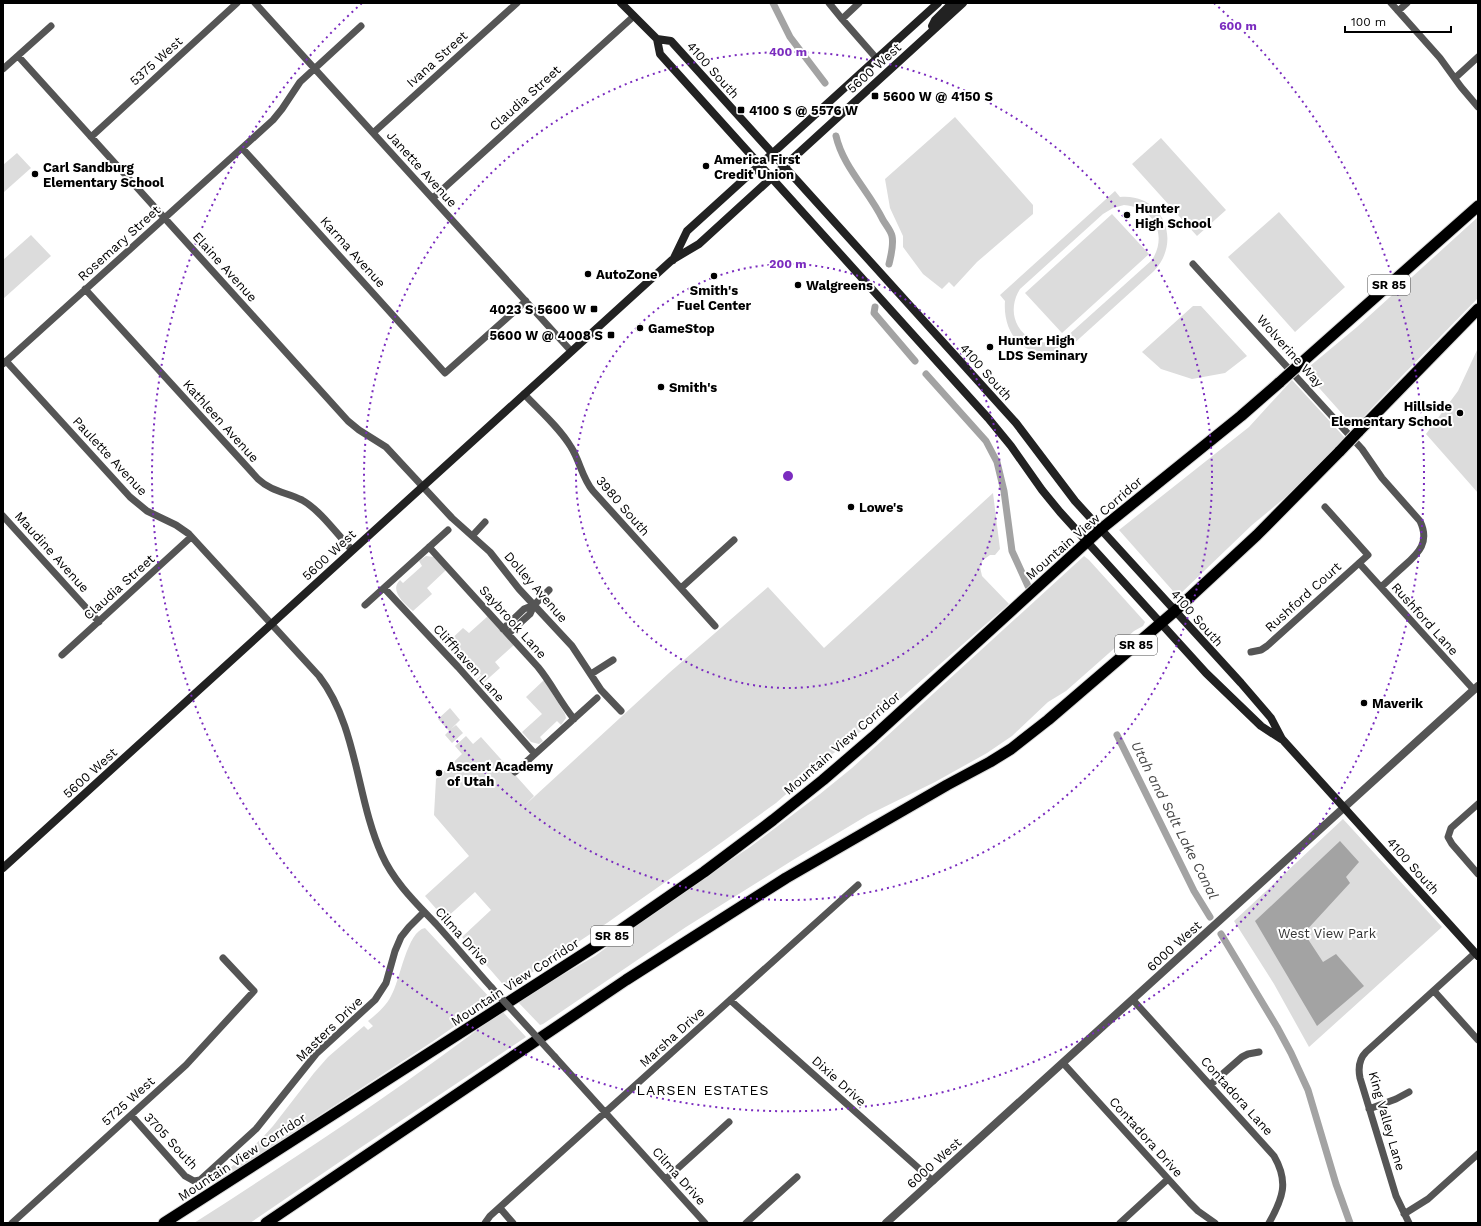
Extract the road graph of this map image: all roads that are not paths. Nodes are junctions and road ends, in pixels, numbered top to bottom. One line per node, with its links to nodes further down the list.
1 (238, 3): 27 (street, 5375 West)
2 (255, 3): 22 (street, Janette Avenue)
3 (518, 3): 26 (street, Ivana Street)
4 (621, 3): 13 (main road, 4100 South)
5 (830, 3): 14 (street)
6 (859, 3): 14 (street)
7 (938, 3): 21 (main road, 5600 West)
8 (952, 3): 17 (main road)
9 (963, 3): 17 (main road, 5600 West)
10 (1391, 3): 12 (street)
11 (1407, 3): 12 (street)
12 (1398, 11): 24 (street)
13 (634, 16): 18 (main road, 4100 South); 33 (street, Claudia Street)
14 (842, 19): 21 (street)
15 (51, 26): 19 (street)
16 (361, 26): 22 (street, Rosemary Street)
17 (934, 29): 31 (main road, 5600 West)
18 (657, 39): 29 (main road, 4100 South); 30 (main road, 4100 South)
19 (18, 56): 23 (street); 27 (street, Elaine Avenue)
20 (1478, 57): 24 (street)
21 (878, 59): 29 (main road, 5600 West)
22 (314, 68): 26 (street, Janette Avenue); 28 (street, Rosemary Street)
23 (3, 69)
24 (1455, 78): 25 (street)
25 (1478, 107)
26 (374, 133): 33 (street, Janette Avenue)
27 (91, 136): 35 (street, Elaine Avenue)
28 (242, 148): 35 (street, Rosemary Street); 39 (street, Karma Avenue)
29 (772, 154): 30 (main road, 5600 West); 31 (main road, 4100 South)
30 (760, 166): 32 (main road, 4100 South); 36 (main road, 5600 West)
31 (783, 167): 32 (main road, 5600 West); 48 (main road, 4100 South)
32 (771, 178): 36 (main road, 5600 West); 53 (main road, 4100 South)
33 (433, 198): 39 (street, Janette Avenue)
34 (1478, 206): 48 (highway, Mountain View Corridor / SR 85, bridge)
35 (164, 218): 38 (street, Rosemary Street); 44 (street, Elaine Avenue)
36 (672, 260): 41 (main road, 5600 West)
37 (1193, 264): 57 (street, Wolverine Way)
38 (85, 289): 42 (street, Rosemary Street); 55 (street, Kathleen Avenue)
39 (526, 301): 41 (street, Janette Avenue)
40 (1478, 309): 63 (highway, SR 85, bridge)
41 (571, 351): 43 (main road, 5600 West)
42 (5, 362): 51 (street, Paulette Avenue)
43 (524, 394): 44 (main road, 5600 West); 59 (street, 3980 South)
44 (422, 486): 50 (street, Dolley Avenue); 55 (main road, 5600 West)
45 (1325, 507): 56 (street, Rushford Court)
46 (3, 516): 64 (street, Maudine Avenue)
47 (485, 522): 50 (street)
48 (1101, 529): 53 (highway, Mountain View Corridor / SR 85); 63 (main road, 4100 South)
49 (448, 530): 54 (street)
50 (472, 536): 62 (street, Dolley Avenue)
51 (191, 537): 64 (street, Claudia Street); 65 (street, Paulette Avenue)
52 (734, 540): 59 (street)
53 (1087, 542): 66 (main road, 4100 South); 109 (highway, Mountain View Corridor / SR 85)
54 (429, 547): 58 (street); 68 (street, Saybrook Lane)
55 (352, 550): 65 (main road, 5600 West)
56 (1359, 563): 57 (street, Rushford Lane); 69 (street, Rushford Court)
57 (1381, 587): 73 (street, Rushford Lane)
58 (384, 588): 61 (street); 78 (street, Cliffhaven Lane)
59 (680, 588): 67 (street, 3980 South)
60 (549, 590): 62 (street)
61 (365, 605)
62 (534, 605): 68 (street); 72 (street, Dolley Avenue)
63 (1175, 611): 66 (highway, SR 85); 77 (main road, 4100 South)
64 (99, 622): 70 (street, Claudia Street)
65 (271, 624): 82 (main road, 5600 West); 85 (street, Cilma Drive)
66 (1161, 624): 77 (main road, 4100 South); 110 (highway, SR 85)
67 (715, 626)
68 (506, 631): 76 (street, Saybrook Lane)
69 (1251, 652)
70 (62, 655)
71 (612, 660): 72 (street)
72 (591, 674): 75 (street, Dolley Avenue)
73 (1476, 688): 81 (street, 6000 West)
74 (597, 698): 76 (street)
75 (621, 712)
76 (574, 719): 78 (street)
77 (1282, 739): 81 (main road, 4100 South)
78 (535, 754): 79 (street)
79 (515, 772)
80 (1478, 804): 83 (street)
81 (1344, 807): 86 (main road, 4100 South); 90 (street, 6000 West)
82 (3, 868)
83 (1478, 874)
84 (858, 885): 89 (street, Marsha Drive)
85 (424, 912): 97 (street, Cilma Drive, bridge); 104 (street, Masters Drive)
86 (1477, 954): 88 (street, King Valley Lane)
87 (223, 958): 98 (street, 5725 West)
88 (1434, 991): 91 (street); 96 (street, King Valley Lane)
89 (730, 1000): 97 (street, Marsha Drive); 105 (street, Dixie Drive)
90 (1133, 1000): 93 (street, 6000 West); 94 (street, Contadora Lane)
91 (1478, 1040)
92 (1259, 1052): 94 (street)
93 (1063, 1063): 103 (street, Contadora Drive); 105 (street, 6000 West)
94 (1210, 1085): 118 (street, Contadora Lane)
95 (1409, 1092): 96 (street)
96 (1369, 1109): 107 (street, King Valley Lane)
97 (606, 1113): 102 (street, Cilma Drive); 106 (street, Marsha Drive)
98 (131, 1115): 104 (street, 3705 South); 108 (street, 5725 West)
99 (729, 1122): 102 (street)
100 (1478, 1154): 107 (street)
101 (797, 1177): 114 (street)
102 (666, 1179): 113 (street, Cilma Drive)
103 (1168, 1179): 116 (street); 117 (street, Contadora Drive)
104 (194, 1181)
105 (933, 1181): 115 (street, 6000 West)
106 (500, 1208): 111 (street, Marsha Drive); 112 (street)
107 (1404, 1214): 119 (street, King Valley Lane)
108 (12, 1223)
109 (164, 1223)
110 (266, 1223)
111 (484, 1223)
112 (513, 1223)
113 (705, 1223)
114 (746, 1223)
115 (886, 1223)
116 (1120, 1223)
117 (1215, 1223)
118 (1269, 1223)
119 (1410, 1223)

